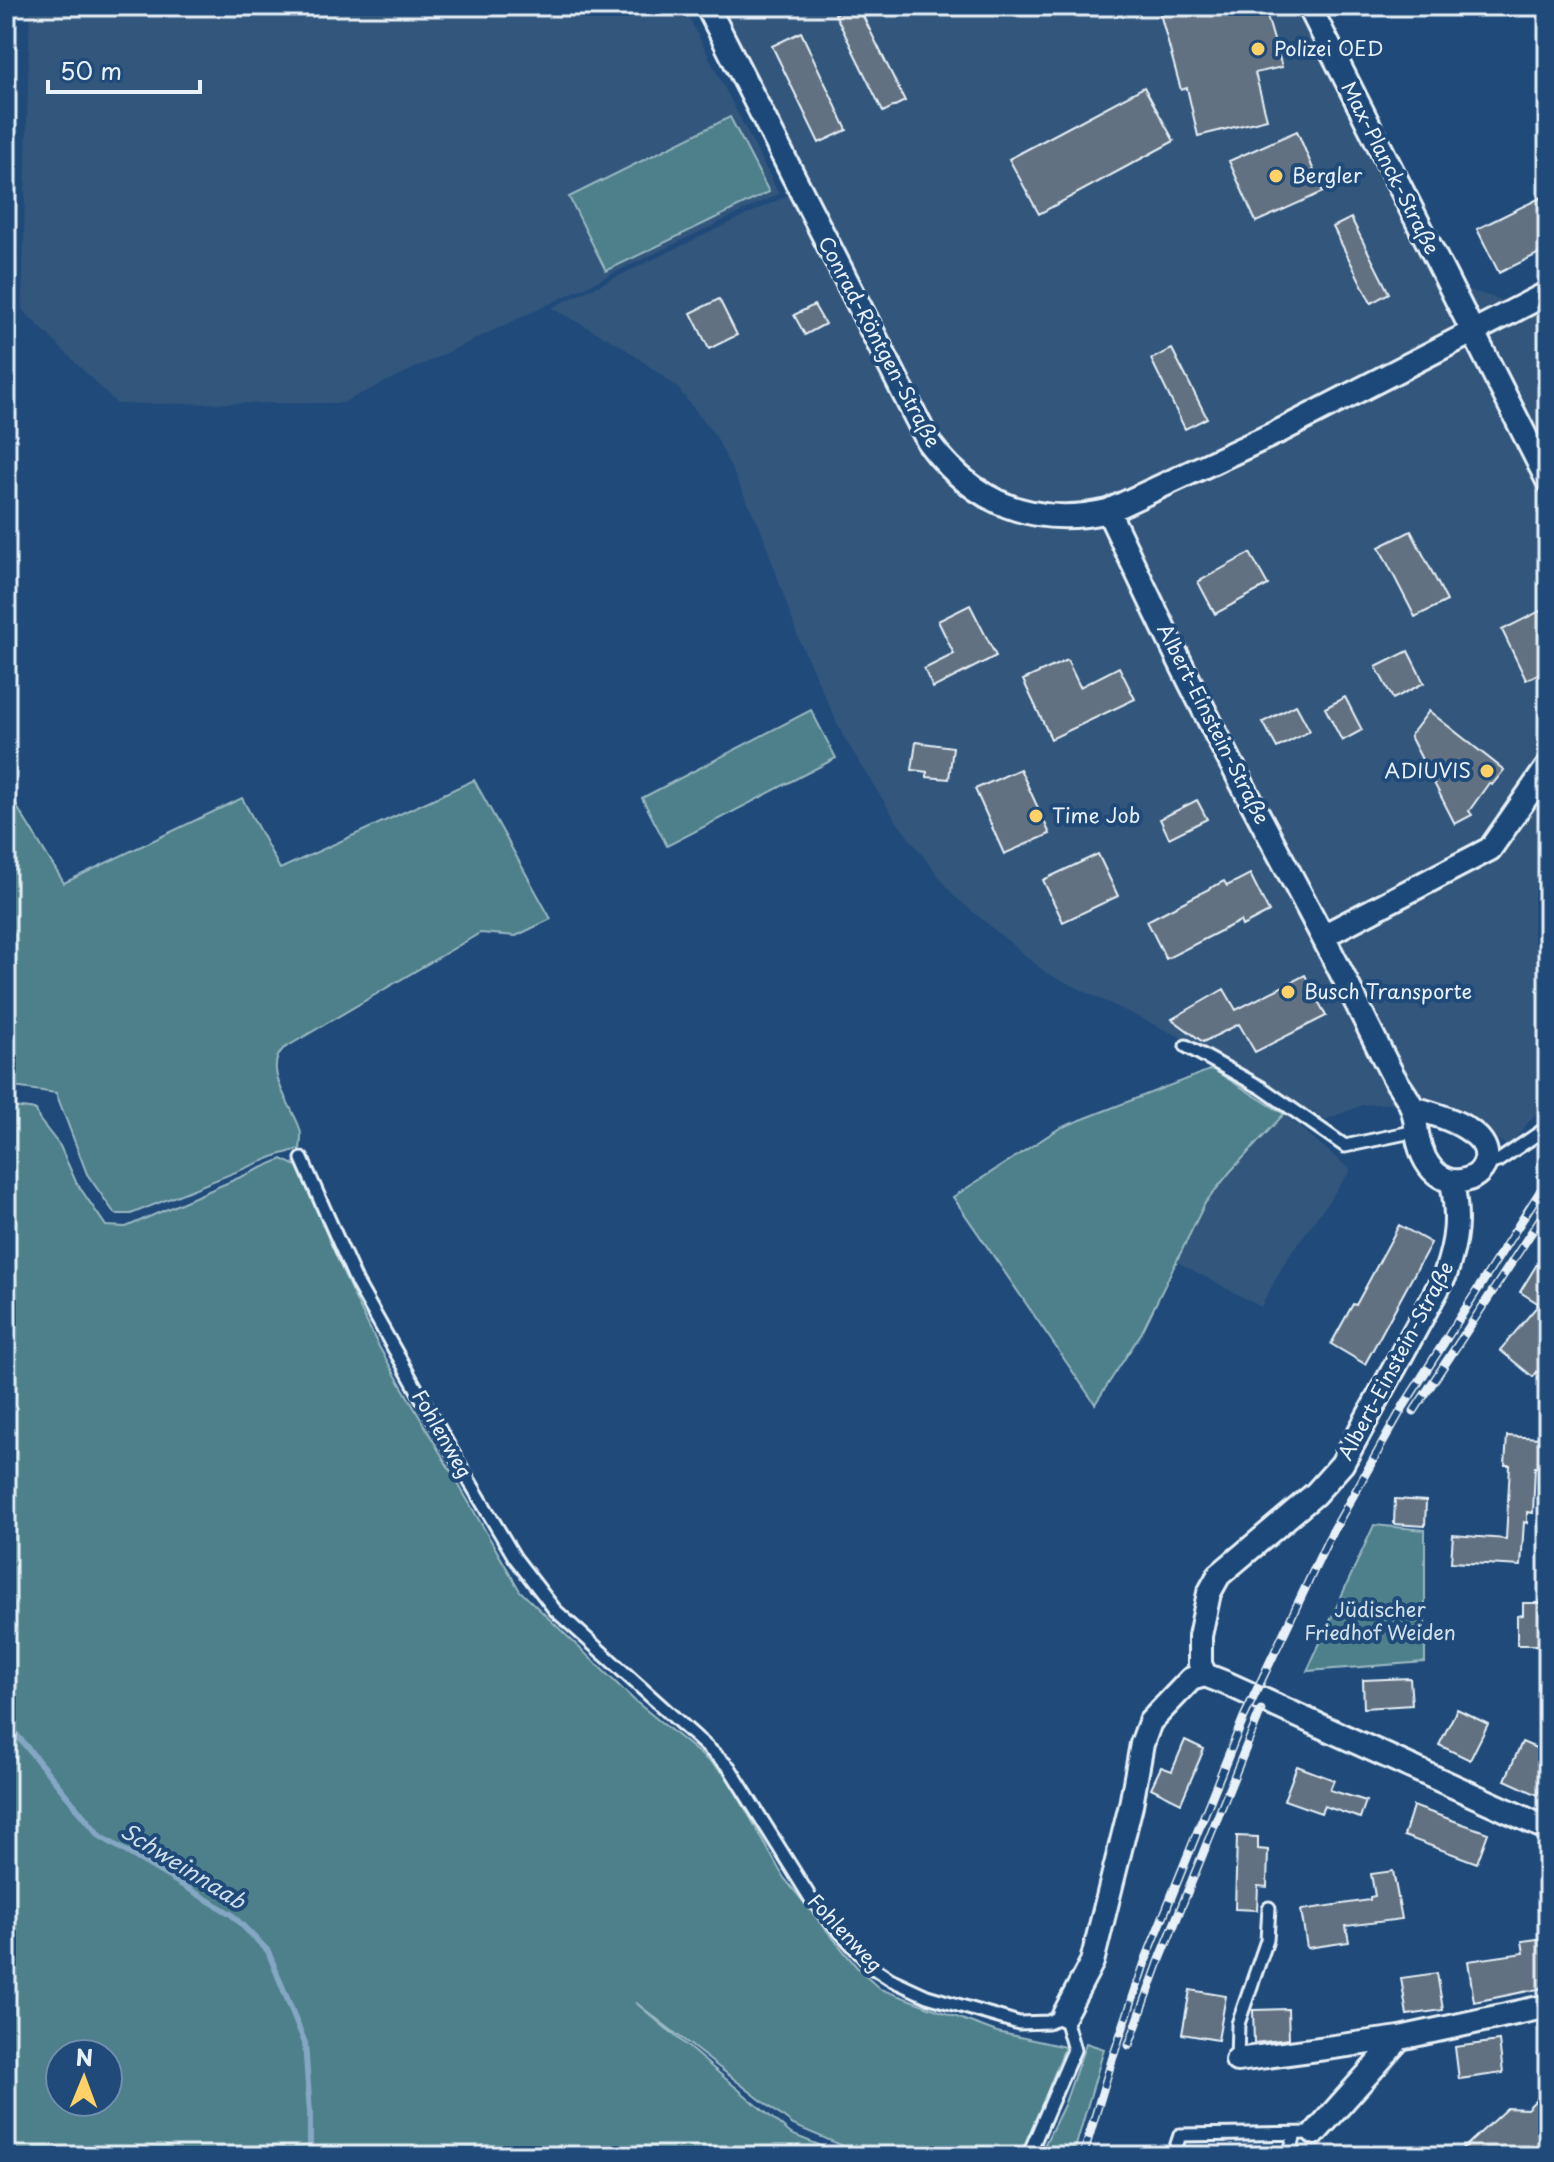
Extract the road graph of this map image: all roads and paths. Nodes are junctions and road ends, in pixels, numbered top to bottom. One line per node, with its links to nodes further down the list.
1 (707, 6): 6 (street, Conrad-Röntgen-Straße)
2 (1309, 6): 4 (street, Max-Planck-Straße)
3 (1548, 293): 4 (street, Conrad-Röntgen-Straße)
4 (1472, 331): 5 (street); 6 (street, Conrad-Röntgen-Straße)
5 (1548, 481)
6 (1108, 511): 8 (street, Albert-Einstein-Straße)
7 (1548, 766): 8 (street)
8 (1323, 936): 10 (street, Albert-Einstein-Straße)
9 (1186, 1046): 10 (lane)
10 (1415, 1119): 13 (street); 14 (street, Albert-Einstein-Straße)
11 (1548, 1127): 13 (lane)
12 (302, 1159): 19 (lane, Fohlenweg)
13 (1485, 1165): 14 (street)
14 (1452, 1182): 15 (street, Albert-Einstein-Straße)
15 (1205, 1675): 16 (street); 19 (street)
16 (1548, 1829)
17 (1269, 1908): 21 (lane)
18 (1548, 2006): 20 (street)
19 (1064, 2015): 23 (lane)
20 (1400, 2038): 21 (street); 22 (street)
21 (1237, 2060)
22 (1305, 2134): 24 (lane); 25 (lane)
23 (1028, 2156)
24 (1173, 2156)
25 (1289, 2156)

